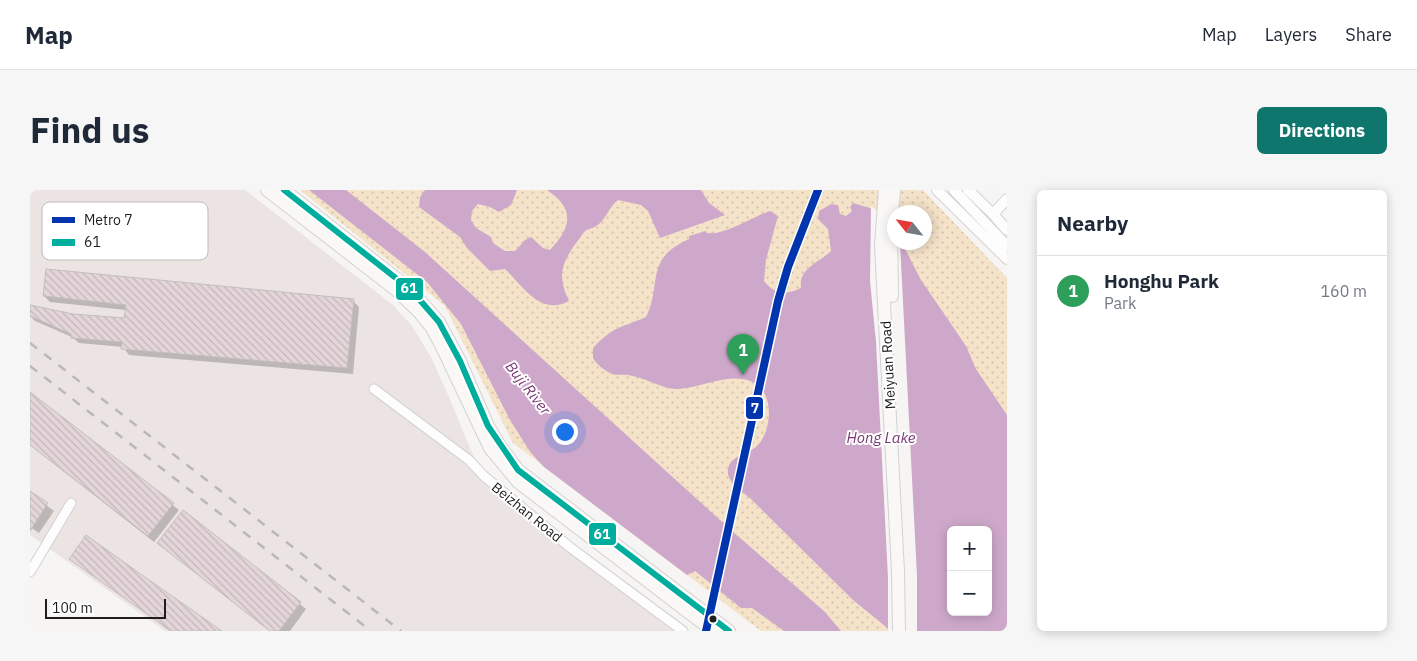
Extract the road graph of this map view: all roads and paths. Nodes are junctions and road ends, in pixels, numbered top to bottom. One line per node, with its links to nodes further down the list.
1 (267, 190): 17 (main road)
2 (284, 190): 18 (main road)
3 (885, 190): 19 (main road, Meiyuan Road)
4 (894, 190): 20 (main road, Meiyuan Road)
5 (938, 190): 12 (street)
6 (954, 190): 11 (street)
7 (968, 190): 9 (street)
8 (1007, 198): 9 (street)
9 (993, 214): 10 (street)
10 (1007, 230)
11 (1007, 246)
12 (1007, 259)
13 (374, 390): 16 (street, Beizhan Road)
14 (71, 503): 15 (street)
15 (30, 572)
16 (683, 631)
17 (713, 631)
18 (729, 631)
19 (899, 631)
20 (907, 631)

